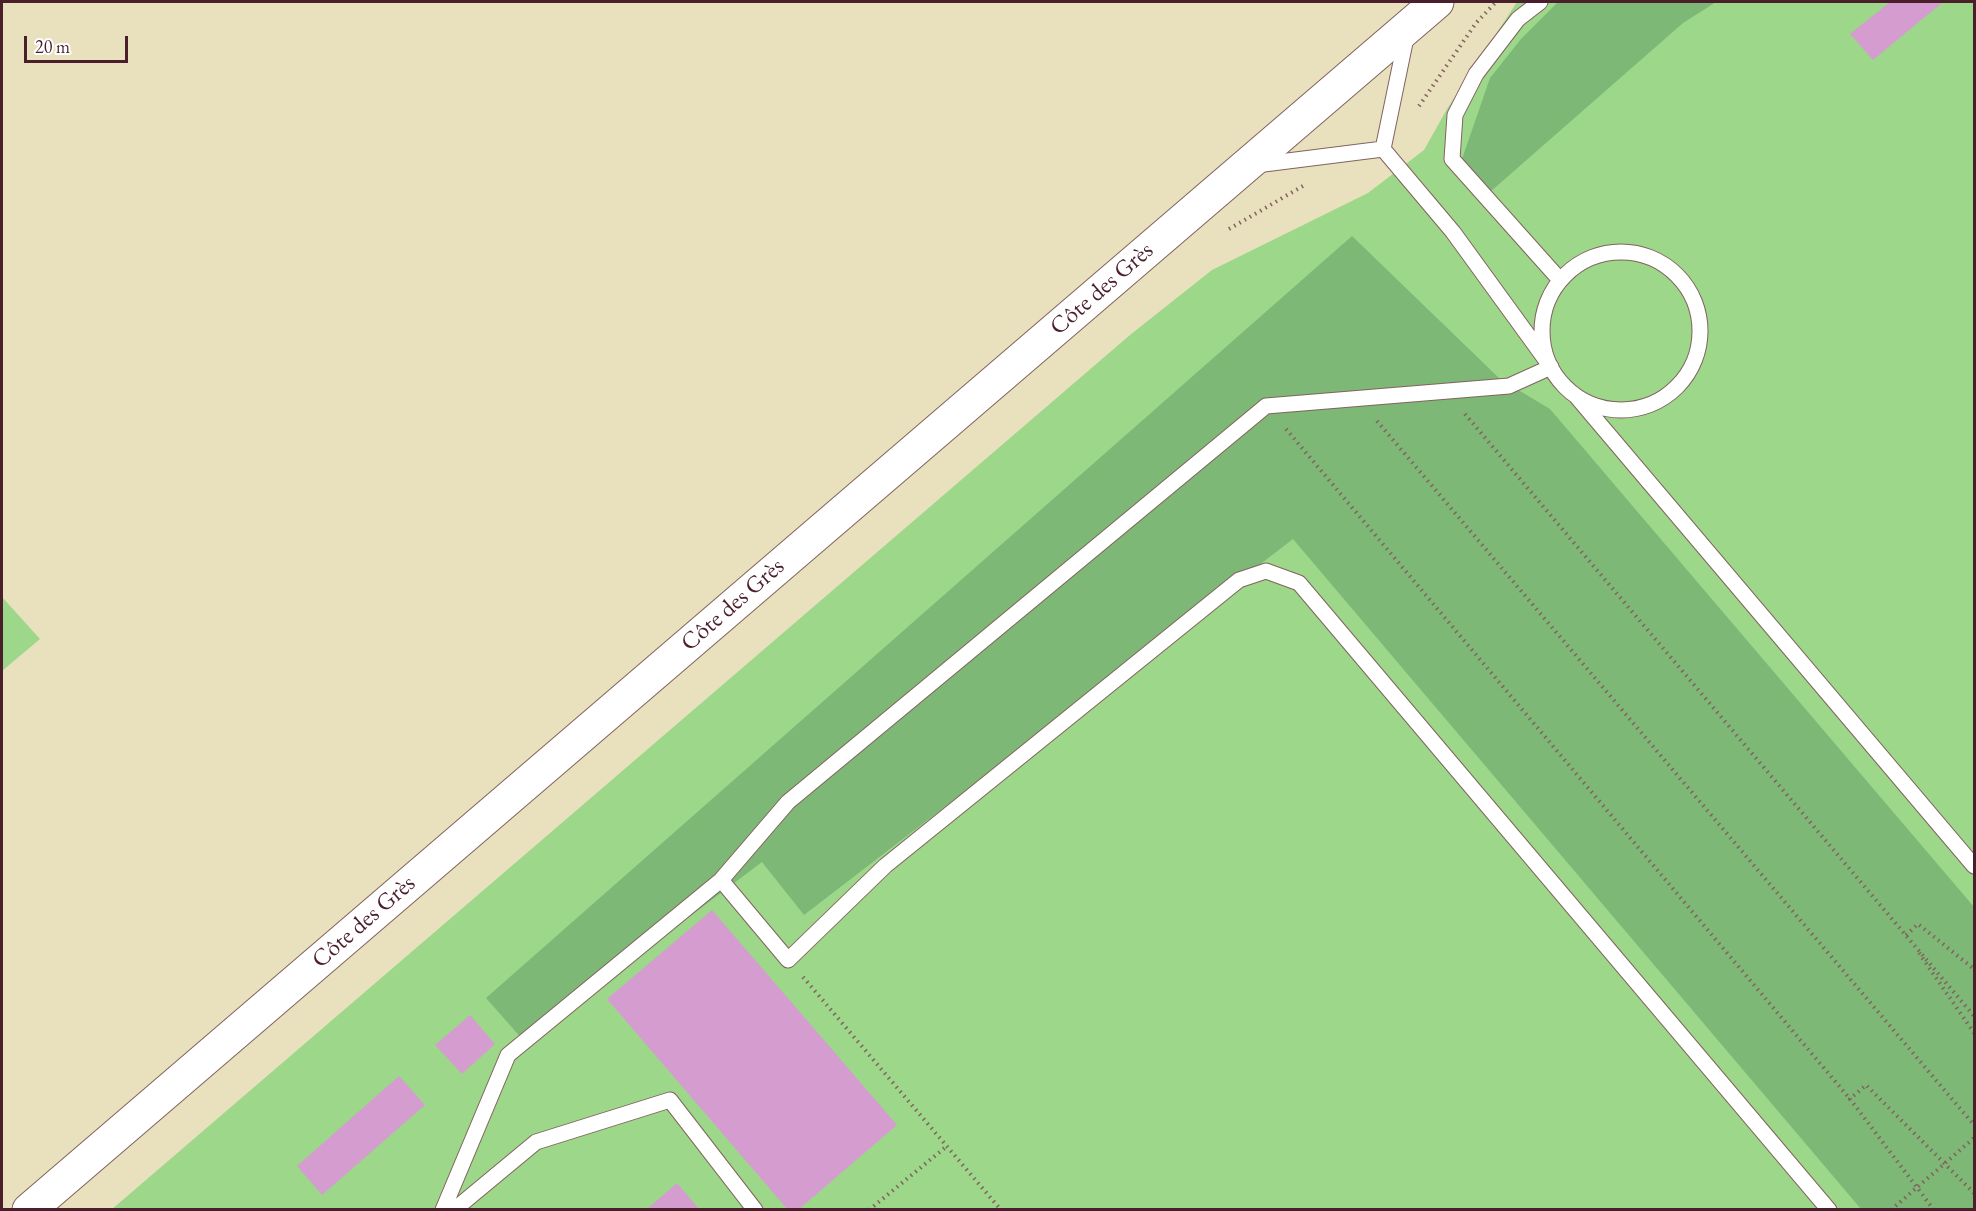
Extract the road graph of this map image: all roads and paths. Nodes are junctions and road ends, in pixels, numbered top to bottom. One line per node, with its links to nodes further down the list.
1 (1437, 2): 3 (main road, Côte des Grès)
2 (1540, 2): 6 (lane)
3 (1408, 26): 4 (lane); 5 (main road, Côte des Grès)
4 (1383, 149): 5 (lane); 7 (lane)
5 (1244, 167): 26 (main road, Côte des Grès)
6 (1560, 280): 7 (lane); 9 (lane)
7 (1551, 367): 8 (lane); 9 (lane)
8 (1446, 391): 10 (lane); 14 (path)
9 (1576, 396): 12 (lane)
10 (1358, 398): 11 (lane); 20 (path)
11 (1266, 406): 13 (lane); 19 (path)
12 (1974, 866)
13 (720, 880): 15 (lane); 27 (lane)
14 (1905, 934): 16 (path); 17 (path); 18 (path)
15 (788, 960): 22 (path); 32 (lane)
16 (1974, 969)
17 (1974, 1016)
18 (1974, 1033)
19 (1850, 1099): 23 (path); 24 (path)
20 (1974, 1125)
21 (1974, 1138): 23 (path)
22 (947, 1146): 30 (path); 31 (path)
23 (1945, 1164): 24 (path); 25 (path)
24 (1917, 1187): 33 (path); 34 (path)
25 (1974, 1193)
26 (29, 1209)
27 (443, 1209)
28 (454, 1209): 29 (lane)
29 (755, 1209)
30 (869, 1209)
31 (1001, 1209)
32 (1829, 1209)
33 (1891, 1209)
34 (1934, 1209)

